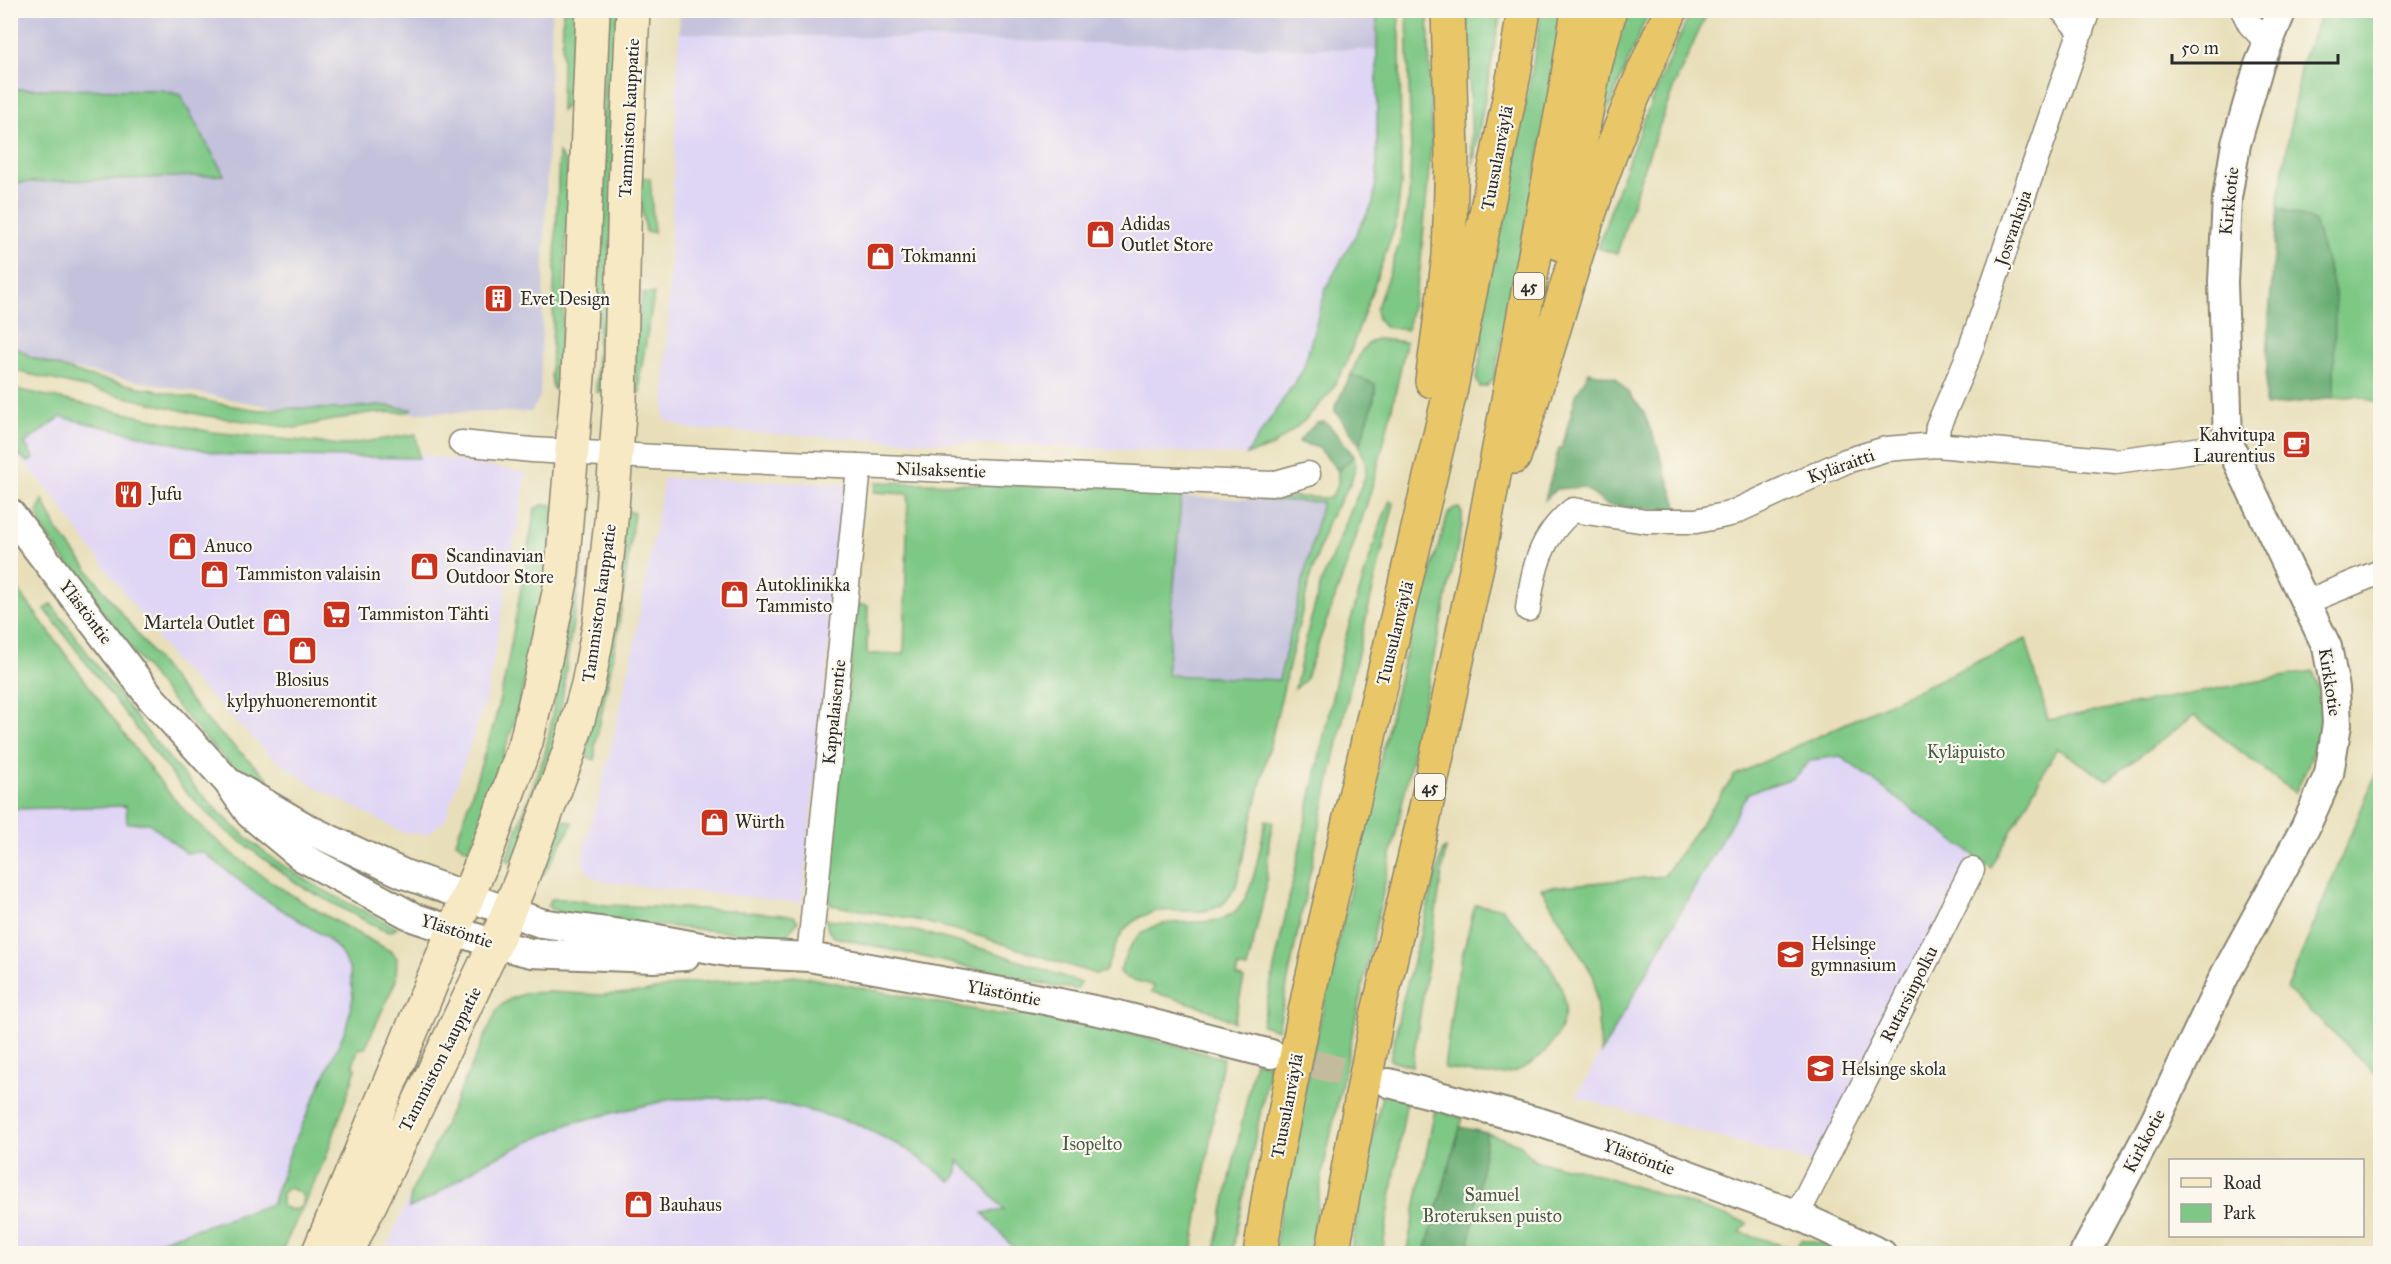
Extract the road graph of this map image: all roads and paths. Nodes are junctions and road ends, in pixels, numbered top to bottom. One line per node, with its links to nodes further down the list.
1 (593, 10): 17 (main road, Tammiston kauppatie)
2 (633, 10): 18 (main road, Tammiston kauppatie)
3 (1448, 10): 22 (highway)
4 (1524, 10): 22 (highway, Tuusulanväylä)
5 (1578, 10): 23 (highway, 45)
6 (1610, 10): 13 (highway)
7 (1671, 10): 13 (highway)
8 (2062, 10): 11 (street)
9 (2243, 10): 12 (street)
10 (2282, 10): 12 (street, Kirkkotie)
11 (2085, 21): 16 (street, Josvankuja)
12 (2267, 42): 14 (street, Kirkkotie)
13 (1532, 405): 23 (highway)
14 (2228, 442): 16 (street, Kyläraitti); 25 (street, Kirkkotie)
15 (461, 443): 17 (street, Nilsaksentie)
16 (1936, 445): 26 (street, Kyläraitti)
17 (572, 452): 18 (street, Nilsaksentie); 29 (main road, Tammiston kauppatie)
18 (616, 454): 19 (street, Nilsaksentie); 30 (main road, Tammiston kauppatie)
19 (859, 466): 20 (street, Nilsaksentie); 34 (street, Kappalaisentie)
20 (1308, 474)
21 (13, 517): 27 (street, Ylästöntie)
22 (1415, 550): 40 (highway, Tuusulanväylä)
23 (1478, 561): 41 (highway, 45)
24 (2380, 572): 25 (street)
25 (2306, 602): 43 (street, Kirkkotie)
26 (1528, 609)
27 (228, 782): 29 (street, Ylästöntie); 31 (street, Ylästöntie)
28 (1972, 870): 37 (street, Rutarsinpolku)
29 (466, 898): 30 (street, Ylästöntie); 31 (main road, Tammiston kauppatie)
30 (508, 912): 32 (main road, Tammiston kauppatie); 33 (street, Ylästöntie)
31 (453, 931): 32 (street, Ylästöntie); 38 (main road, Tammiston kauppatie)
32 (495, 944): 33 (street, Ylästöntie); 39 (main road, Tammiston kauppatie)
33 (733, 952): 34 (street, Ylästöntie)
34 (809, 957): 35 (street, Ylästöntie)
35 (1271, 1054)
36 (1389, 1083): 37 (street, Ylästöntie)
37 (1797, 1215): 42 (street, Ylästöntie)
38 (318, 1254)
39 (346, 1254)
40 (1260, 1254)
41 (1332, 1254)
42 (1882, 1254)
43 (2085, 1254)

